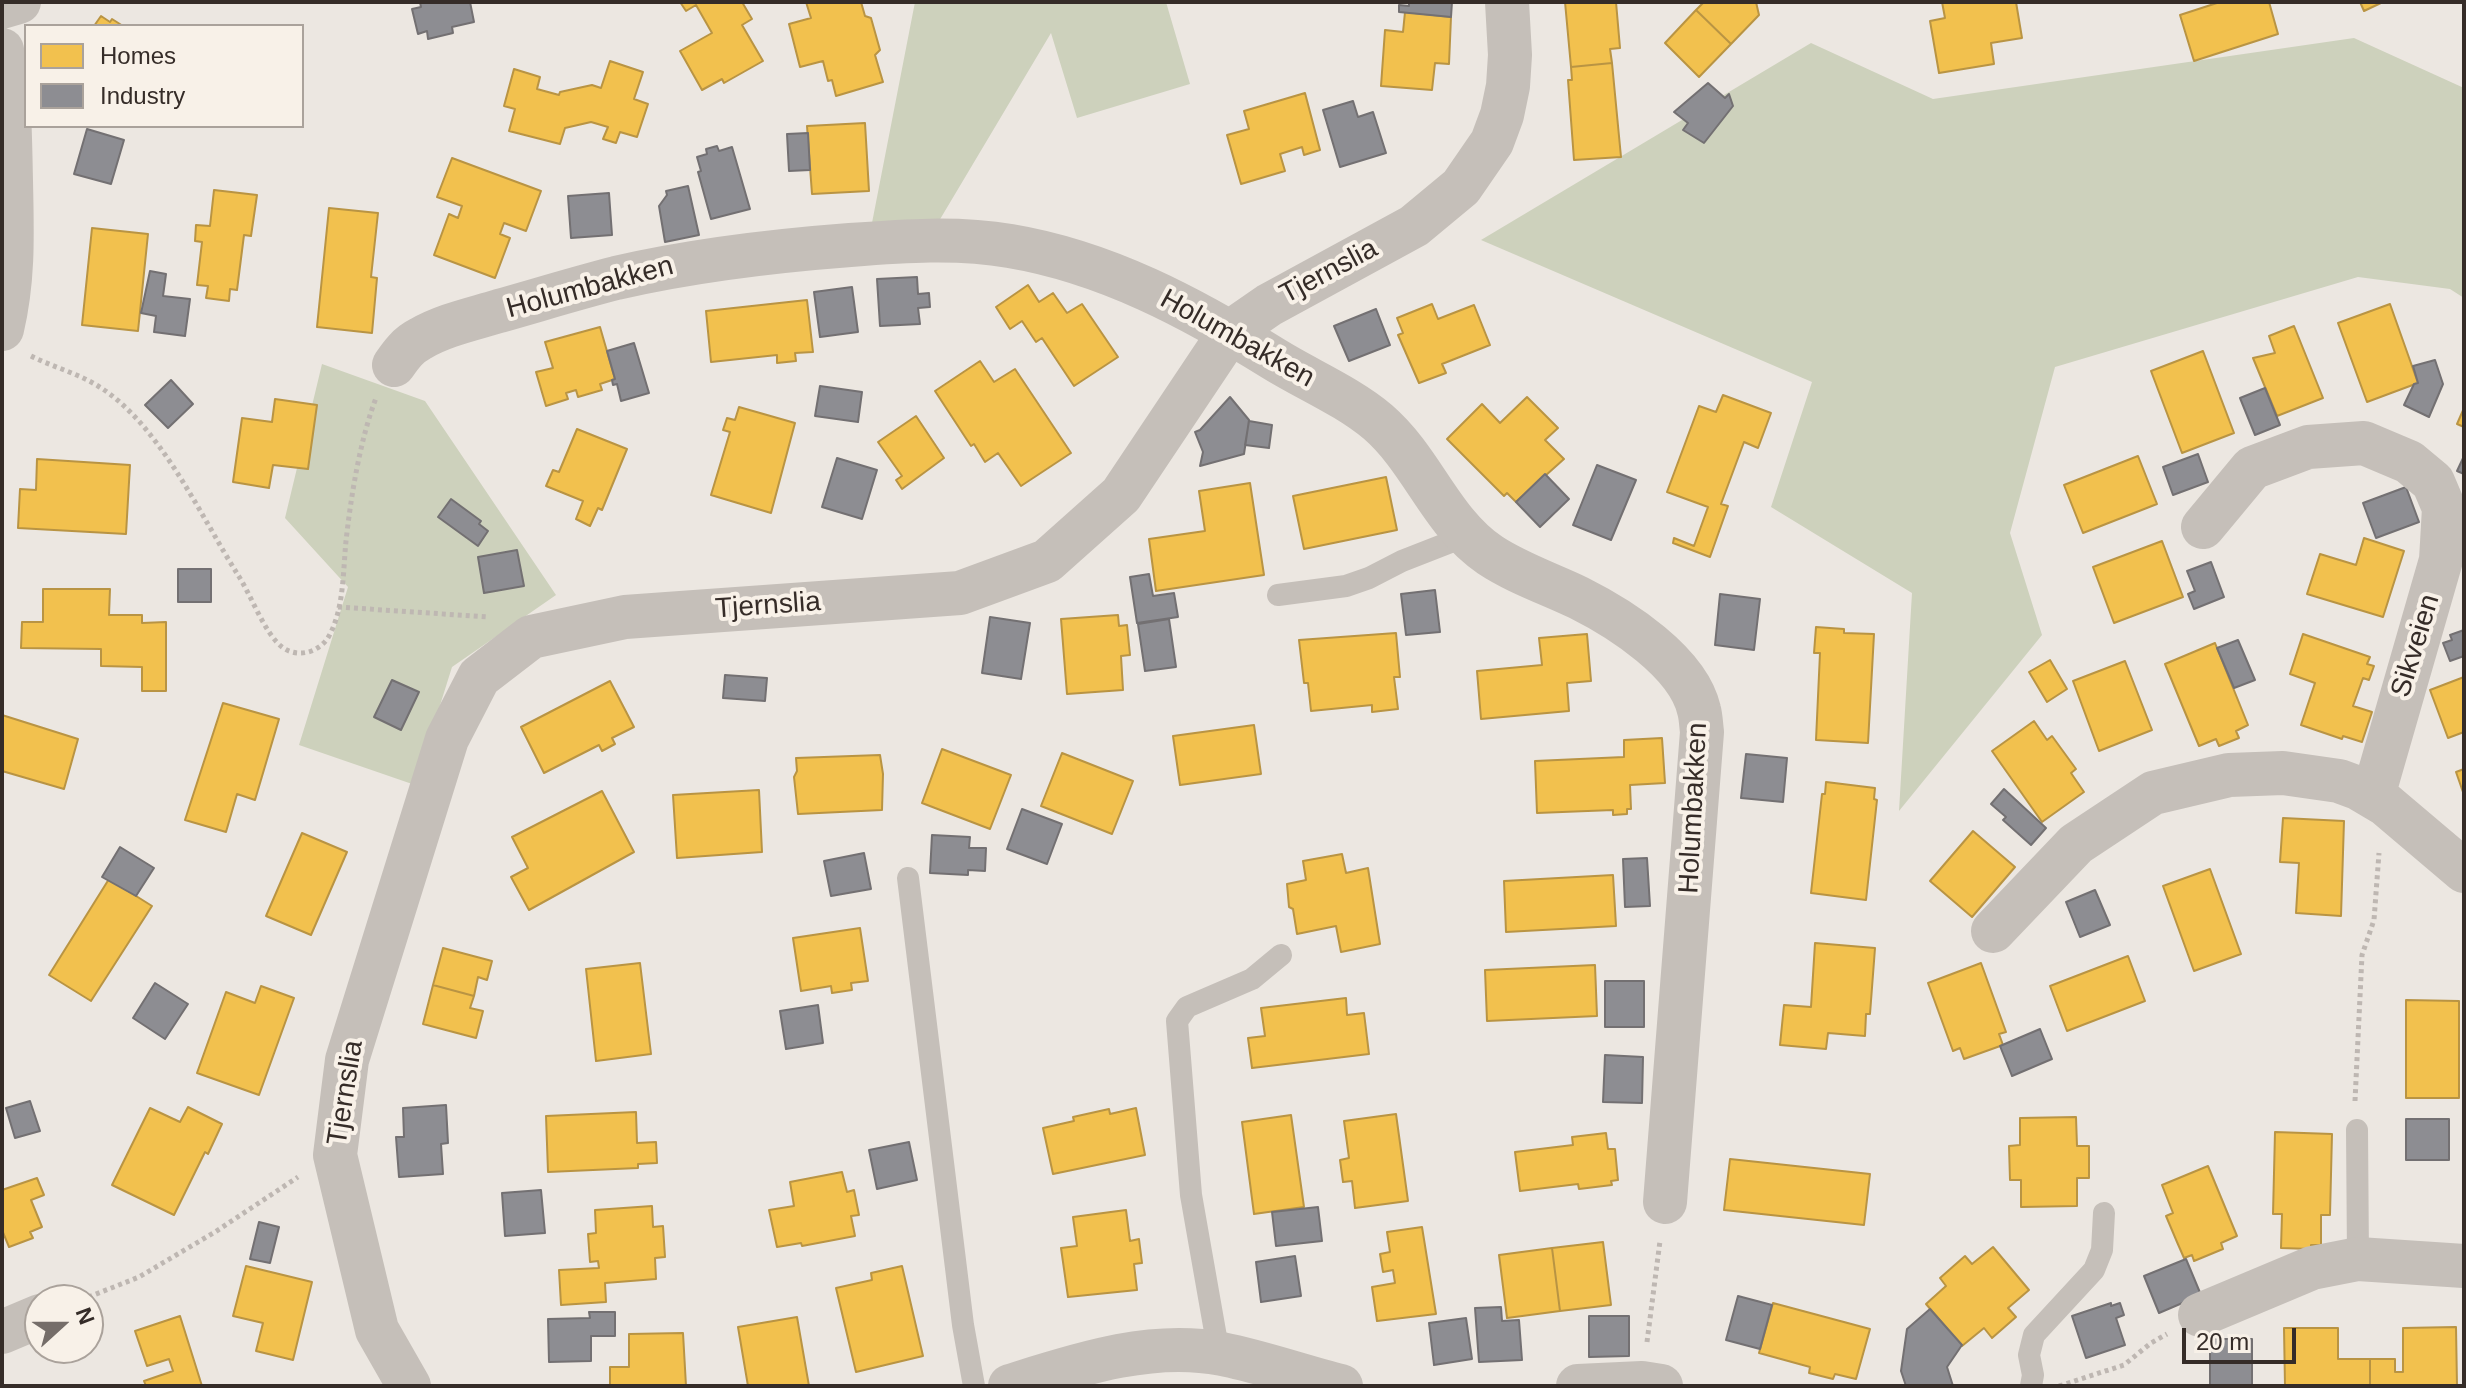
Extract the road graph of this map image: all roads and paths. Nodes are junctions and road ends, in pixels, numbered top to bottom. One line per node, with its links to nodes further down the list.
1 (19, 2): 3 (street)
2 (1507, 2): 5 (street, Tjernslia)
3 (2, 7)
4 (2, 50): 6 (street)
5 (1230, 332): 7 (street, Holumbakken); 9 (street, Holumbakken); 19 (street, Tjernslia)
6 (14, 341): 11 (path)
7 (394, 365): 11 (path)
8 (2203, 527): 13 (street, Sikveien)
9 (1466, 536): 10 (lane); 20 (street, Holumbakken)
10 (1278, 595)
11 (338, 607): 12 (path)
12 (494, 617)
13 (2379, 800): 14 (street); 16 (street); 18 (path)
14 (2464, 871)
15 (908, 878): 31 (lane)
16 (1993, 931)
17 (1281, 955): 28 (lane)
18 (2357, 1130): 22 (lane)
19 (335, 1155): 24 (path); 30 (street, Tjernslia)
20 (1665, 1202): 29 (path)
21 (2104, 1213): 35 (lane)
22 (2358, 1259): 23 (street); 25 (street)
23 (2464, 1266)
24 (104, 1291)
25 (2200, 1315): 36 (path)
26 (24, 1323): 27 (street)
27 (2, 1332)
28 (1219, 1354): 32 (street); 33 (street)
29 (1651, 1384): 34 (street)
30 (409, 1386)
31 (974, 1386)
32 (1010, 1386)
33 (1341, 1386)
34 (1578, 1386)
35 (2031, 1386)
36 (2056, 1386)

